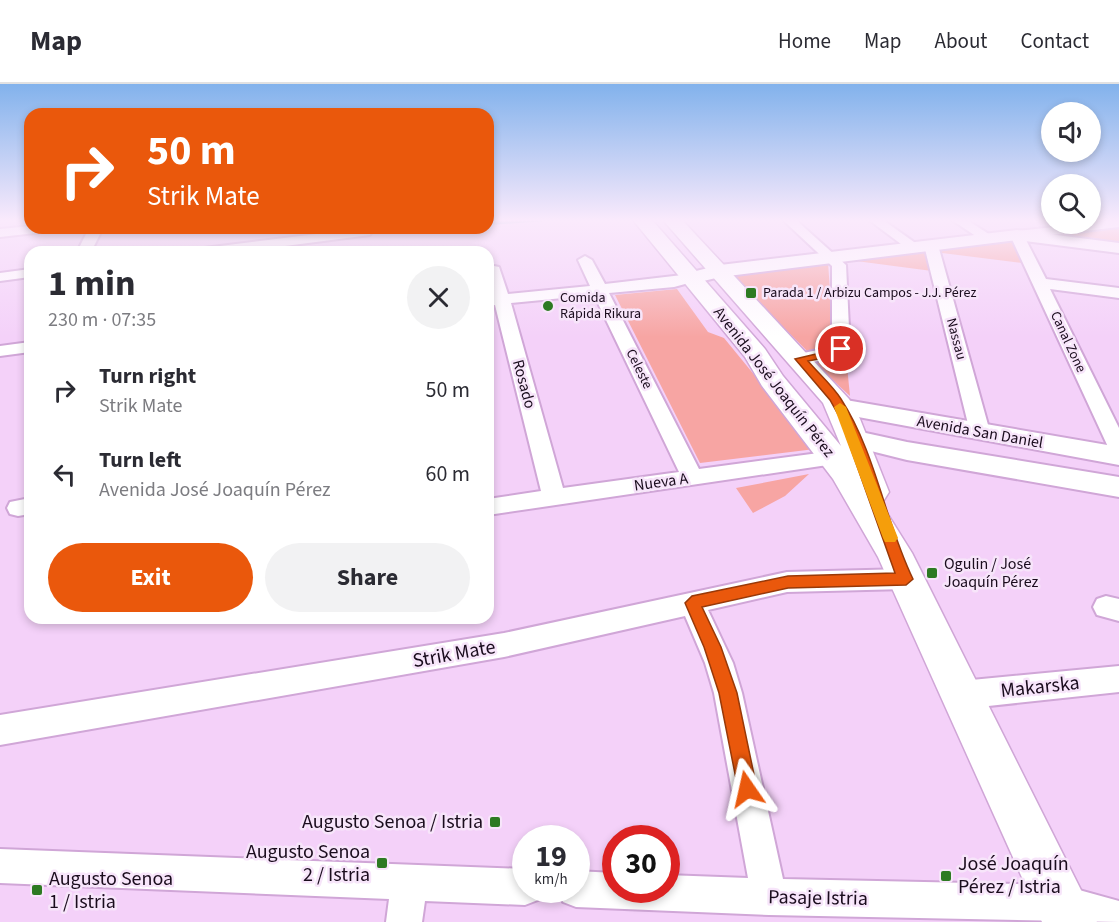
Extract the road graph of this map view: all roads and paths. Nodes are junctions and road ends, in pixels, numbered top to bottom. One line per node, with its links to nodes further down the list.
1 (675, 259): 12 (main road, Avenida José Joaquín Pérez)
2 (708, 259): 9 (main road, Avenida José Joaquín Pérez)
3 (817, 259): 9 (street)
4 (834, 259): 19 (street)
5 (927, 259): 21 (street, Nassau)
6 (1029, 259): 13 (street, Canal Zone)
7 (585, 260): 14 (street, Celeste)
8 (494, 270): 16 (street, Rosado)
9 (720, 272): 12 (street); 19 (main road, Avenida José Joaquín Pérez)
10 (24, 274): 11 (street)
11 (0, 277)
12 (691, 278): 14 (street); 22 (main road, Avenida José Joaquín Pérez)
13 (1040, 283): 15 (street); 23 (street, Canal Zone)
14 (600, 290): 16 (street); 25 (street, Celeste)
15 (1119, 293)
16 (495, 300): 27 (street, Rosado)
17 (24, 348): 18 (street)
18 (0, 351)
19 (800, 359): 20 (main road, Avenida José Joaquín Pérez)
20 (840, 407): 21 (street, Avenida San Daniel); 22 (main road, Avenida José Joaquín Pérez)
21 (980, 432): 24 (street, Avenida San Daniel)
22 (843, 448): 25 (street, Nueva A); 26 (street, Avenida San Daniel); 29 (main road, Avenida José Joaquín Pérez)
23 (1119, 449)
24 (1119, 456)
25 (693, 478): 27 (street, Nueva A)
26 (1119, 487)
27 (554, 498): 28 (street, Nueva A)
28 (494, 506)
29 (900, 566): 30 (street, Strik Mate); 32 (main road, Avenida José Joaquín Pérez)
30 (692, 603): 33 (street, Strik Mate); 38 (street)
31 (1119, 679): 32 (street, Makarska)
32 (961, 695): 39 (main road, Avenida José Joaquín Pérez)
33 (0, 730)
34 (0, 866): 35 (street)
35 (409, 883): 36 (street); 41 (street)
36 (512, 887)
37 (590, 890): 38 (street, Pasaje Istria)
38 (769, 897): 39 (street, Pasaje Istria)
39 (1065, 912): 40 (street, Pasaje Istria)
40 (1119, 919)
41 (404, 922)

